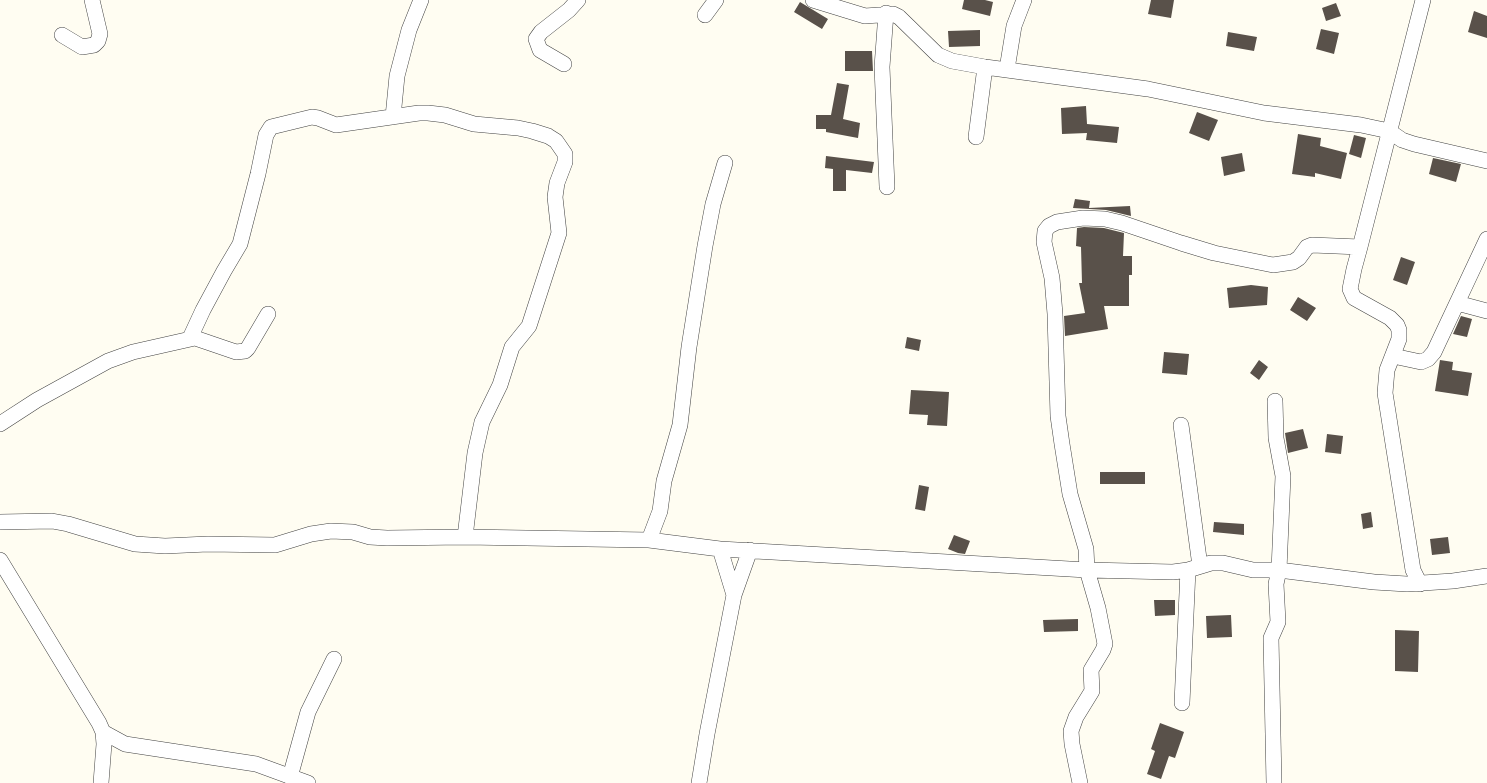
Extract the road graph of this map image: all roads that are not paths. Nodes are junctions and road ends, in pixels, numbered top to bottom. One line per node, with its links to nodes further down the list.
1 (92, 0): 10 (street)
2 (421, 0): 14 (street)
3 (578, 0): 11 (street)
4 (716, 0): 9 (street)
5 (814, 0): 8 (street)
6 (1024, 0): 13 (street)
7 (1424, 0): 15 (street)
8 (886, 13): 12 (street); 19 (street)
9 (705, 15)
10 (62, 35)
11 (564, 64)
12 (985, 67): 13 (street); 16 (street)
13 (1007, 69): 15 (street)
14 (393, 117): 25 (street); 31 (street)
15 (1389, 132): 17 (street); 21 (street)
16 (976, 137)
17 (1487, 161)
18 (725, 163): 32 (street)
19 (887, 187)
20 (1487, 239): 22 (street)
21 (1360, 248): 26 (street); 37 (street)
22 (1457, 303): 23 (street); 26 (street)
23 (1487, 310)
24 (268, 314): 25 (street)
25 (190, 338): 28 (street)
26 (1393, 356): 40 (street)
27 (1275, 401): 38 (street)
28 (0, 424)
29 (1181, 425): 36 (street)
30 (0, 522): 31 (street)
31 (465, 537): 32 (street)
32 (649, 540): 33 (street)
33 (720, 549): 34 (street); 43 (street)
34 (750, 550): 37 (street); 43 (street)
35 (0, 560): 42 (street)
36 (1194, 568): 37 (street); 38 (street); 45 (street)
37 (1087, 570): 53 (street)
38 (1279, 570): 40 (street); 54 (street)
39 (1487, 576): 40 (street)
40 (1413, 579)
41 (0, 584): 42 (street)
42 (18, 590): 46 (street)
43 (734, 595): 52 (street)
44 (334, 659): 49 (street)
45 (1182, 703)
46 (103, 732): 47 (street); 48 (street)
47 (125, 744): 48 (street); 49 (street)
48 (104, 757): 50 (street)
49 (290, 777): 51 (street)
50 (101, 783)
51 (308, 783)
52 (699, 783)
53 (1080, 783)
54 (1274, 783)

